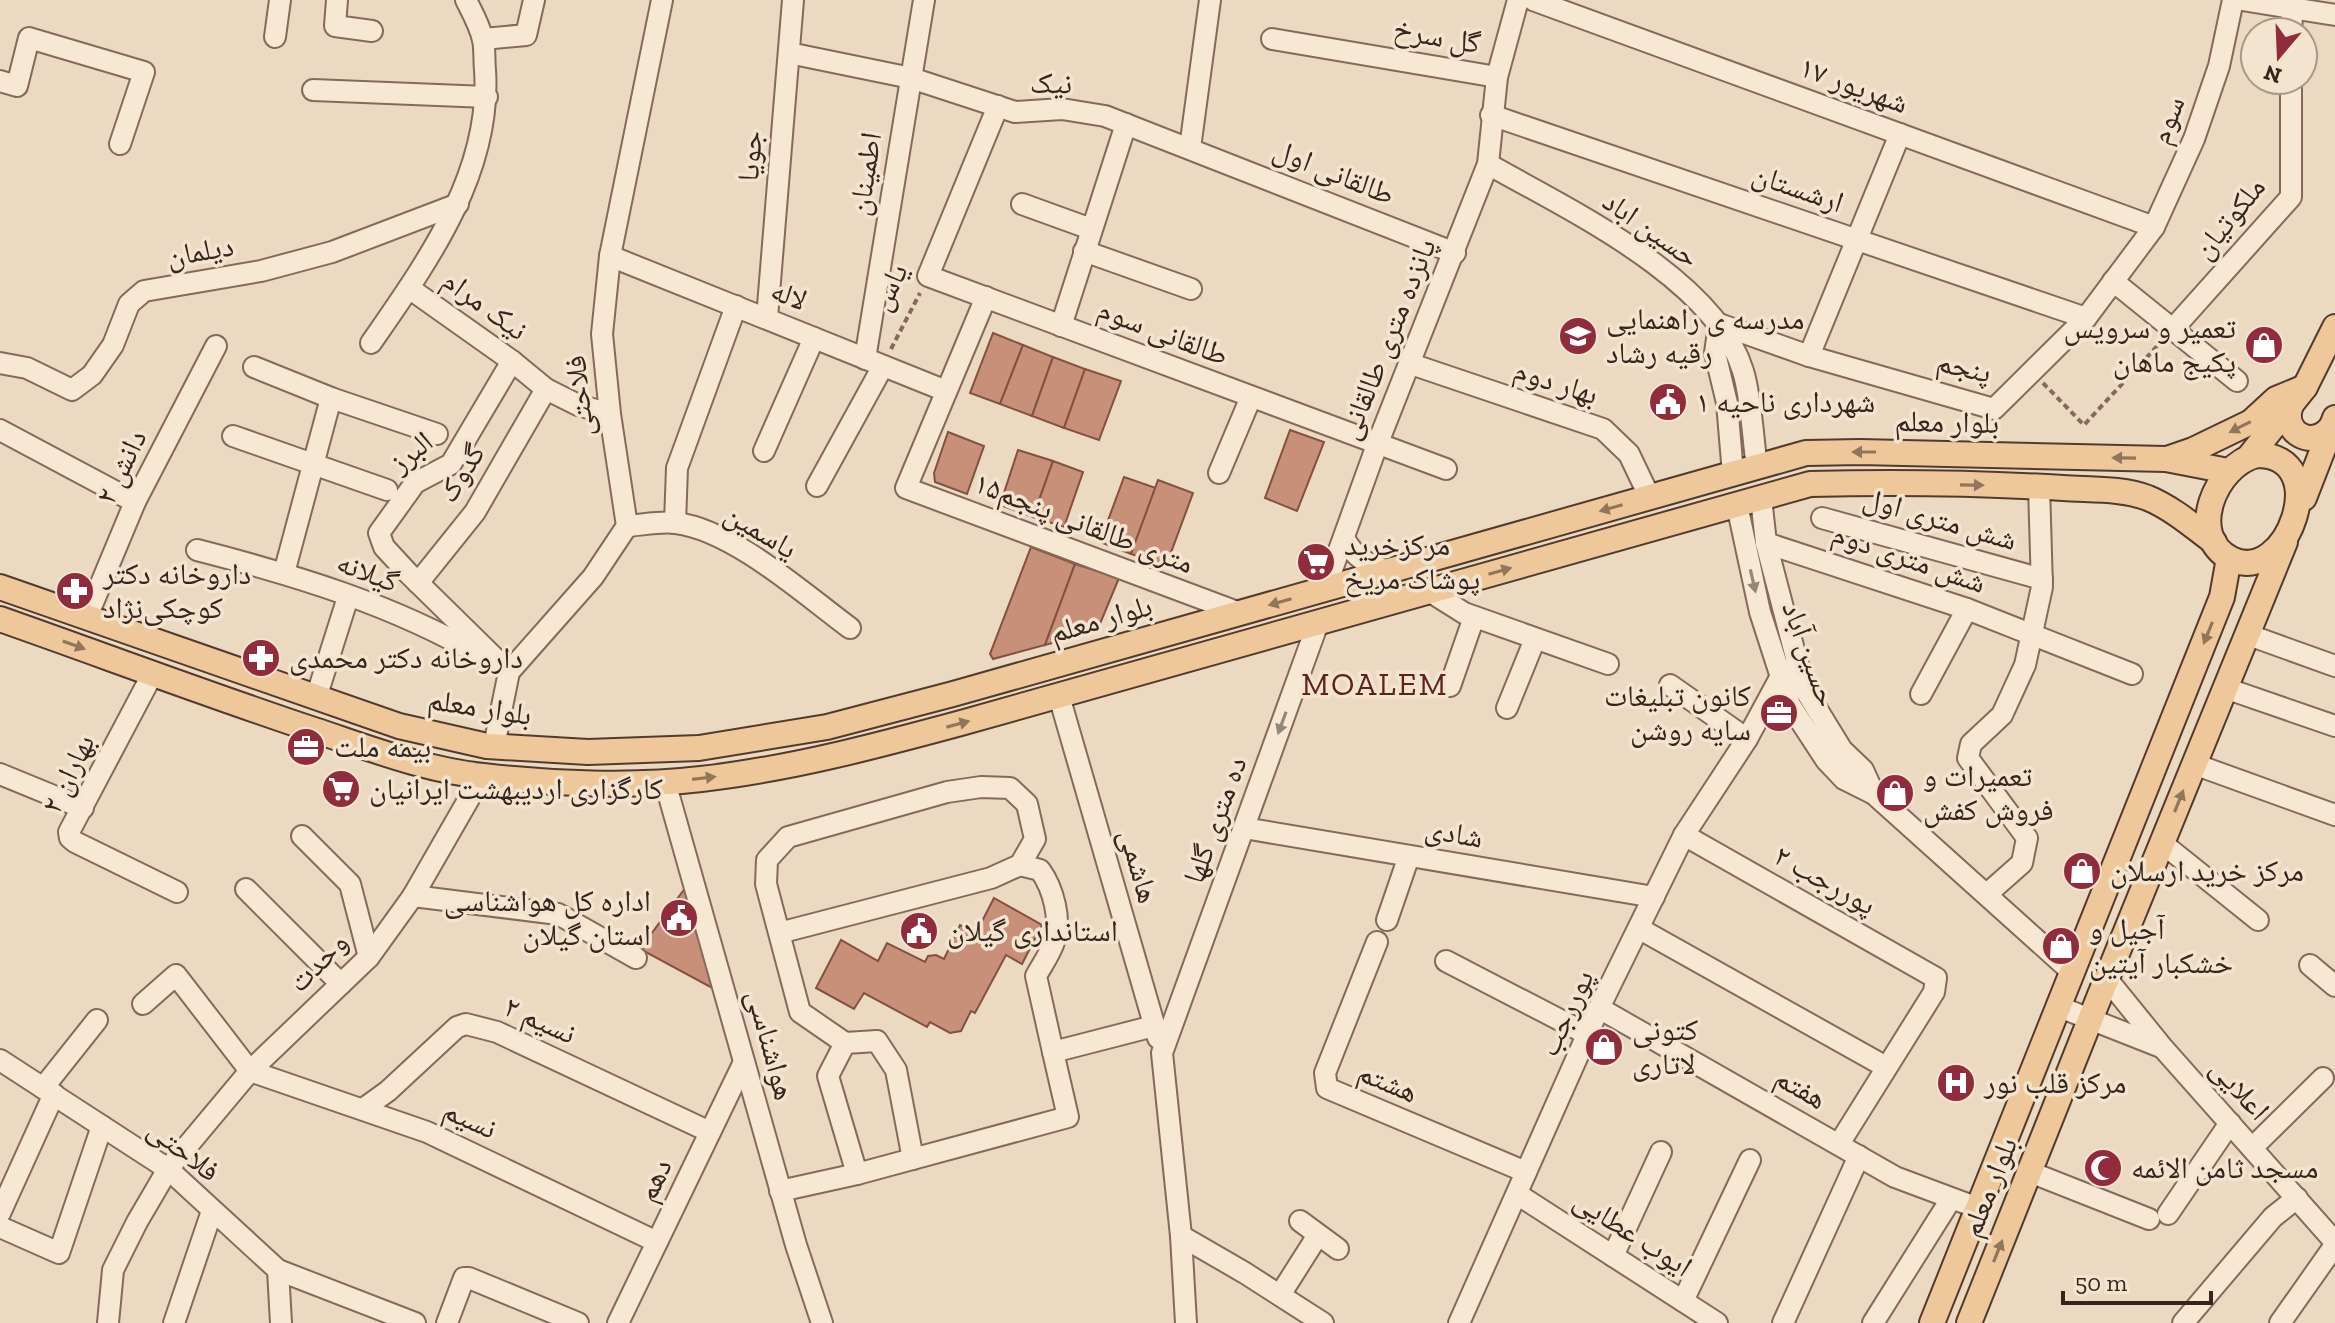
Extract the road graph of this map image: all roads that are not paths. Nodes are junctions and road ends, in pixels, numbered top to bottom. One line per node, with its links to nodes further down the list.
1 (280, 0): 16 (street)
2 (337, 0): 15 (street)
3 (466, 0): 17 (street)
4 (534, 0): 17 (street)
5 (662, 0): 41 (street, فلاحتی)
6 (793, 0): 19 (street, جویا)
7 (924, 0): 21 (street, اطمینان)
8 (1210, 0): 31 (street)
9 (1518, 0): 20 (street, پانزده متری طالقانی)
10 (1533, 0): 29 (street, ۱۷ شهریور)
11 (2233, 0): 35 (street, سوم)
12 (2242, 0): 13 (street)
13 (2292, 5): 14 (street)
14 (2335, 15)
15 (372, 31)
16 (275, 37)
17 (483, 39): 25 (street)
18 (1272, 39): 20 (street, گل سرخ)
19 (789, 53): 21 (street, نیک); 48 (street, جویا)
20 (1497, 77): 27 (street, پانزده متری طالقانی)
21 (911, 78): 26 (street, نیک); 59 (street, اطمینان)
22 (0, 81): 30 (street)
23 (313, 90): 25 (street)
24 (2291, 96): 53 (street, ملکوتیان)
25 (487, 97): 33 (street)
26 (998, 106): 28 (street, نیک); 42 (street, یاس)
27 (1491, 115): 32 (street, پانزده متری طالقانی); 37 (street, ارشستان)
28 (1126, 124): 31 (street, نیک); 36 (street)
29 (1900, 134): 35 (street, ۱۷ شهریور); 37 (street)
30 (120, 144)
31 (1190, 148): 40 (street, طالقانی اول)
32 (1488, 164): 40 (street, پانزده متری طالقانی); 50 (street, حسین اباد)
33 (458, 204): 44 (street); 60 (street, دیلمان)
34 (1022, 204): 36 (street)
35 (2154, 227): 39 (street, سوم)
36 (1091, 229): 38 (street)
37 (1858, 240): 49 (street, ارشستان); 57 (street)
38 (1084, 251): 45 (street); 51 (street)
39 (2134, 251): 43 (street, پنجم)
40 (1455, 253): 61 (street, پانزده متری طالقانی)
41 (610, 256): 47 (street, لاله); 69 (street, فلاحتی)
42 (928, 276): 46 (street, طالقانی سوم)
43 (2113, 281): 49 (street, پنجم); 53 (street)
44 (409, 288): 55 (street); 58 (street, نیک مرام)
45 (1191, 289)
46 (986, 297): 51 (street, طالقانی سوم); 65 (street)
47 (736, 306): 48 (street, لاله); 91 (street)
48 (767, 318): 54 (street, لاله)
49 (2086, 318): 57 (street, پنجم)
50 (1719, 324): 57 (street, پنجم); 80 (street); 80 (street, حسین اباد)
51 (1061, 326): 67 (street, طالقانی سوم)
52 (2335, 327): 66 (main road)
53 (2172, 330): 63 (street)
54 (814, 338): 59 (street, لاله); 75 (street)
55 (371, 343)
56 (216, 346): 88 (street, دانش ۲)
57 (1809, 356)
58 (512, 361): 64 (street, نیک مرام); 101 (street, البرز)
59 (874, 362): 65 (street, لاله); 82 (street)
60 (0, 363)
61 (1411, 364): 74 (street, پانزده متری طالقانی); 85 (street, بهار دوم)
62 (254, 367): 68 (street)
63 (2237, 381)
64 (546, 389): 69 (street, نیک مرام); 101 (street, گدوک)
65 (946, 391): 107 (street, ۱۵متری طالقانی پنجم)
66 (2298, 396): 70 (main road); 76 (main road, one-way to 76); 78 (main road)
67 (1251, 397): 74 (street, طالقانی سوم); 81 (street)
68 (331, 398): 72 (street); 77 (street)
69 (610, 414): 92 (street, فلاحتی)
70 (2333, 422): 87 (main road)
71 (0, 430): 88 (street)
72 (437, 434)
73 (233, 436): 77 (street)
74 (1377, 445): 79 (street, طالقانی سوم); 93 (street, پانزده متری طالقانی)
75 (764, 451)
76 (2166, 459): 78 (main road, بلوار معلم); 80 (main road, بلوار معلم, one-way to 80)
77 (313, 464): 84 (street); 99 (street)
78 (2238, 464): 87 (main road); 97 (main road)
79 (1446, 469)
80 (1745, 471): 85 (main road, بلوار معلم); 86 (main road); 89 (main road)
81 (1219, 473)
82 (817, 486)
83 (2039, 487): 86 (main road, بلوار معلم, one-way to 83); 97 (main road, بلوار معلم); 100 (street)
84 (387, 490)
85 (1650, 498): 98 (main road, بلوار معلم, one-way to 98)
86 (1761, 498): 89 (main road, بلوار معلم); 95 (street, حسین آباد)
87 (2304, 498): 94 (main road)
88 (135, 502): 108 (street, دانش ۲)
89 (1737, 505): 104 (main road, بلوار معلم, one-way to 89); 118 (street, حسین آباد, one-way to 118)
90 (1822, 518): 100 (street, شش متری اول)
91 (675, 523): 92 (street, یاسمین); 112 (street, یاسمین)
92 (627, 526): 119 (street)
93 (1344, 538): 98 (street); 103 (street, پانزده متری طالقانی)
94 (2285, 542): 97 (main road); 114 (main road, بلوار معلم)
95 (1766, 543): 106 (street, شش متری دوم); 118 (street, حسین آباد)
96 (197, 550): 99 (street, گیلانه)
97 (2222, 550): 161 (main road, بلوار معلم, one-way to 161)
98 (1388, 571): 103 (main road, بلوار معلم)
99 (284, 573): 105 (street, گیلانه)
100 (2042, 579): 113 (street)
101 (418, 583): 119 (street)
102 (0, 587): 108 (main road, بلوار معلم)
103 (1325, 589): 107 (main road, بلوار معلم, one-way to 107); 111 (main road)
104 (1429, 591): 109 (street); 111 (main road, بلوار معلم)
105 (348, 597): 119 (street, گیلانه); 128 (street)
106 (1967, 609): 113 (street, شش متری دوم); 126 (street)
107 (1240, 613): 133 (main road, بلوار معلم)
108 (87, 617): 128 (main road, بلوار معلم)
109 (1474, 617): 115 (street); 123 (street)
110 (0, 619): 120 (main road, بلوار معلم, one-way to 120)
111 (1318, 623): 127 (main road, بلوار معلم); 141 (street, ده متری گلها, one-way to 141)
112 (850, 628)
113 (2032, 632): 121 (street, شش متری دوم); 149 (street)
114 (2246, 634): 117 (street); 125 (main road, بلوار معلم)
115 (1535, 639): 116 (street); 130 (street)
116 (1608, 664)
117 (2335, 666)
118 (1789, 670): 124 (street, حسین آباد); 129 (street, حسین آباد); 132 (street, پوررجب)
119 (509, 672): 133 (street)
120 (153, 673): 136 (main road, بلوار معلم); 139 (street, بهاران ۲)
121 (2132, 674)
122 (1670, 685): 132 (street)
123 (1450, 686)
124 (1804, 688): 129 (street, پوررجب); 138 (street, حسین آباد)
125 (2225, 688): 131 (street); 134 (main road, بلوار معلم)
126 (1921, 694)
127 (1059, 696): 137 (main road, بلوار معلم, one-way to 127); 170 (street, هاشمی)
128 (316, 698): 133 (main road, بلوار معلم)
129 (1790, 705): 132 (street, پوررجب); 138 (street, حسین آباد)
130 (1507, 708)
131 (2335, 726)
132 (1747, 739): 142 (street, پوررجب)
133 (494, 746): 136 (main road)
134 (2194, 764): 140 (street); 144 (main road, بلوار معلم, one-way to 134)
135 (0, 774): 139 (street)
136 (482, 776): 137 (main road, بلوار معلم); 150 (street, وحدت)
137 (665, 782): 177 (street, هواشناسی)
138 (1874, 794): 149 (street, حسین آباد)
139 (83, 808): 148 (street, بهاران ۲)
140 (2335, 815)
141 (1244, 828): 145 (street, شادی); 175 (street, ده متری گلها)
142 (1684, 835): 151 (street, پوررجب); 178 (street, پوررجب ۲)
143 (302, 836): 157 (street)
144 (2162, 843): 153 (street); 162 (main road, بلوار معلم)
145 (1409, 856): 151 (street, شادی); 152 (street)
146 (1020, 865): 155 (street); 155 (street); 174 (street)
147 (246, 889): 163 (street)
148 (177, 892)
149 (1987, 894): 161 (street, حسین آباد)
150 (413, 896): 157 (street, وحدت); 158 (street)
151 (1654, 897): 154 (street, پوررجب)
152 (1387, 920)
153 (2258, 920)
154 (1640, 929): 167 (street, پوررجب); 178 (street)
155 (779, 933): 172 (street)
156 (1377, 942): 193 (street, هشتم)
157 (369, 957): 163 (street, وحدت)
158 (636, 958)
159 (1446, 961): 171 (street)
160 (2310, 965): 164 (street)
161 (2071, 971): 166 (main road, بلوار معلم)
162 (2107, 979): 169 (main road, بلوار معلم); 173 (street, اعلایی)
163 (341, 984): 179 (street, وحدت)
164 (2335, 986)
165 (143, 1004): 179 (street)
166 (2057, 1006): 169 (street); 200 (main road, بلوار معلم)
167 (1599, 1008): 171 (street, پوررجب); 186 (street, هفتم)
168 (97, 1020): 181 (street)
169 (2091, 1020): 173 (street); 194 (main road, بلوار معلم)
170 (1154, 1026): 174 (street); 175 (street, هاشمی)
171 (1587, 1034): 193 (street, پوررجب)
172 (845, 1043): 190 (street); 195 (street)
173 (2163, 1048): 183 (street, اعلایی)
174 (1053, 1052): 190 (street)
175 (1162, 1053): 206 (street, ده متری گلها)
176 (0, 1060): 181 (street, فلاحتی)
177 (744, 1062): 185 (street, دهم); 196 (street, هواشناسی)
178 (1886, 1067): 186 (street)
179 (250, 1071): 182 (street, نسیم); 192 (street, وحدت)
180 (2323, 1078): 187 (street)
181 (49, 1091): 184 (street, فلاحتی); 202 (street)
182 (363, 1109): 185 (street, نسیم ٢); 207 (street, نسیم)
183 (2230, 1123): 187 (street, اعلایی); 194 (street)
184 (102, 1126): 192 (street, فلاحتی); 204 (street)
185 (710, 1132): 207 (street, دهم)
186 (1839, 1144): 189 (street, هفتم)
187 (2252, 1148): 198 (street, اعلایی)
188 (1661, 1152): 210 (street)
189 (1859, 1156): 199 (street, هفتم); 226 (street)
190 (913, 1159): 195 (street)
191 (1750, 1160): 213 (street)
192 (168, 1169): 201 (street, فلاحتی); 214 (street, وحدت)
193 (1526, 1172): 197 (street, پوررجب)
194 (2030, 1172): 229 (main road, بلوار معلم, one-way to 194)
195 (857, 1174): 196 (street)
196 (780, 1191): 221 (street, هواشناسی)
197 (1517, 1194): 210 (street, ایوب عطایی); 224 (street, پوررجب)
198 (2297, 1198): 208 (street, اعلایی); 230 (street)
199 (1951, 1199): 200 (street, هفتم); 227 (street)
200 (1978, 1208): 228 (main road, بلوار معلم)
201 (212, 1211): 211 (street, فلاحتی); 215 (street)
202 (0, 1213)
203 (1300, 1221): 205 (street)
204 (0, 1227)
205 (1318, 1235): 209 (street); 212 (street)
206 (1181, 1236): 212 (street); 222 (street, ده متری گلها)
207 (657, 1242): 220 (street, دهم)
208 (2335, 1244): 231 (street)
209 (1338, 1249)
210 (1613, 1256): 213 (street, ایوب عطایی)
211 (278, 1270): 216 (street); 217 (street)
212 (1280, 1295): 223 (street)
213 (1683, 1301): 225 (street, ایوب عطایی)
214 (108, 1323)
215 (174, 1323)
216 (281, 1323)
217 (415, 1323)
218 (447, 1323): 219 (street)
219 (578, 1323)
220 (618, 1323)
221 (822, 1323)
222 (1186, 1323)
223 (1323, 1323)
224 (1459, 1323)
225 (1717, 1323)
226 (1783, 1323)
227 (1873, 1323)
228 (1932, 1323)
229 (1969, 1323)
230 (2183, 1323)
231 (2280, 1323)

